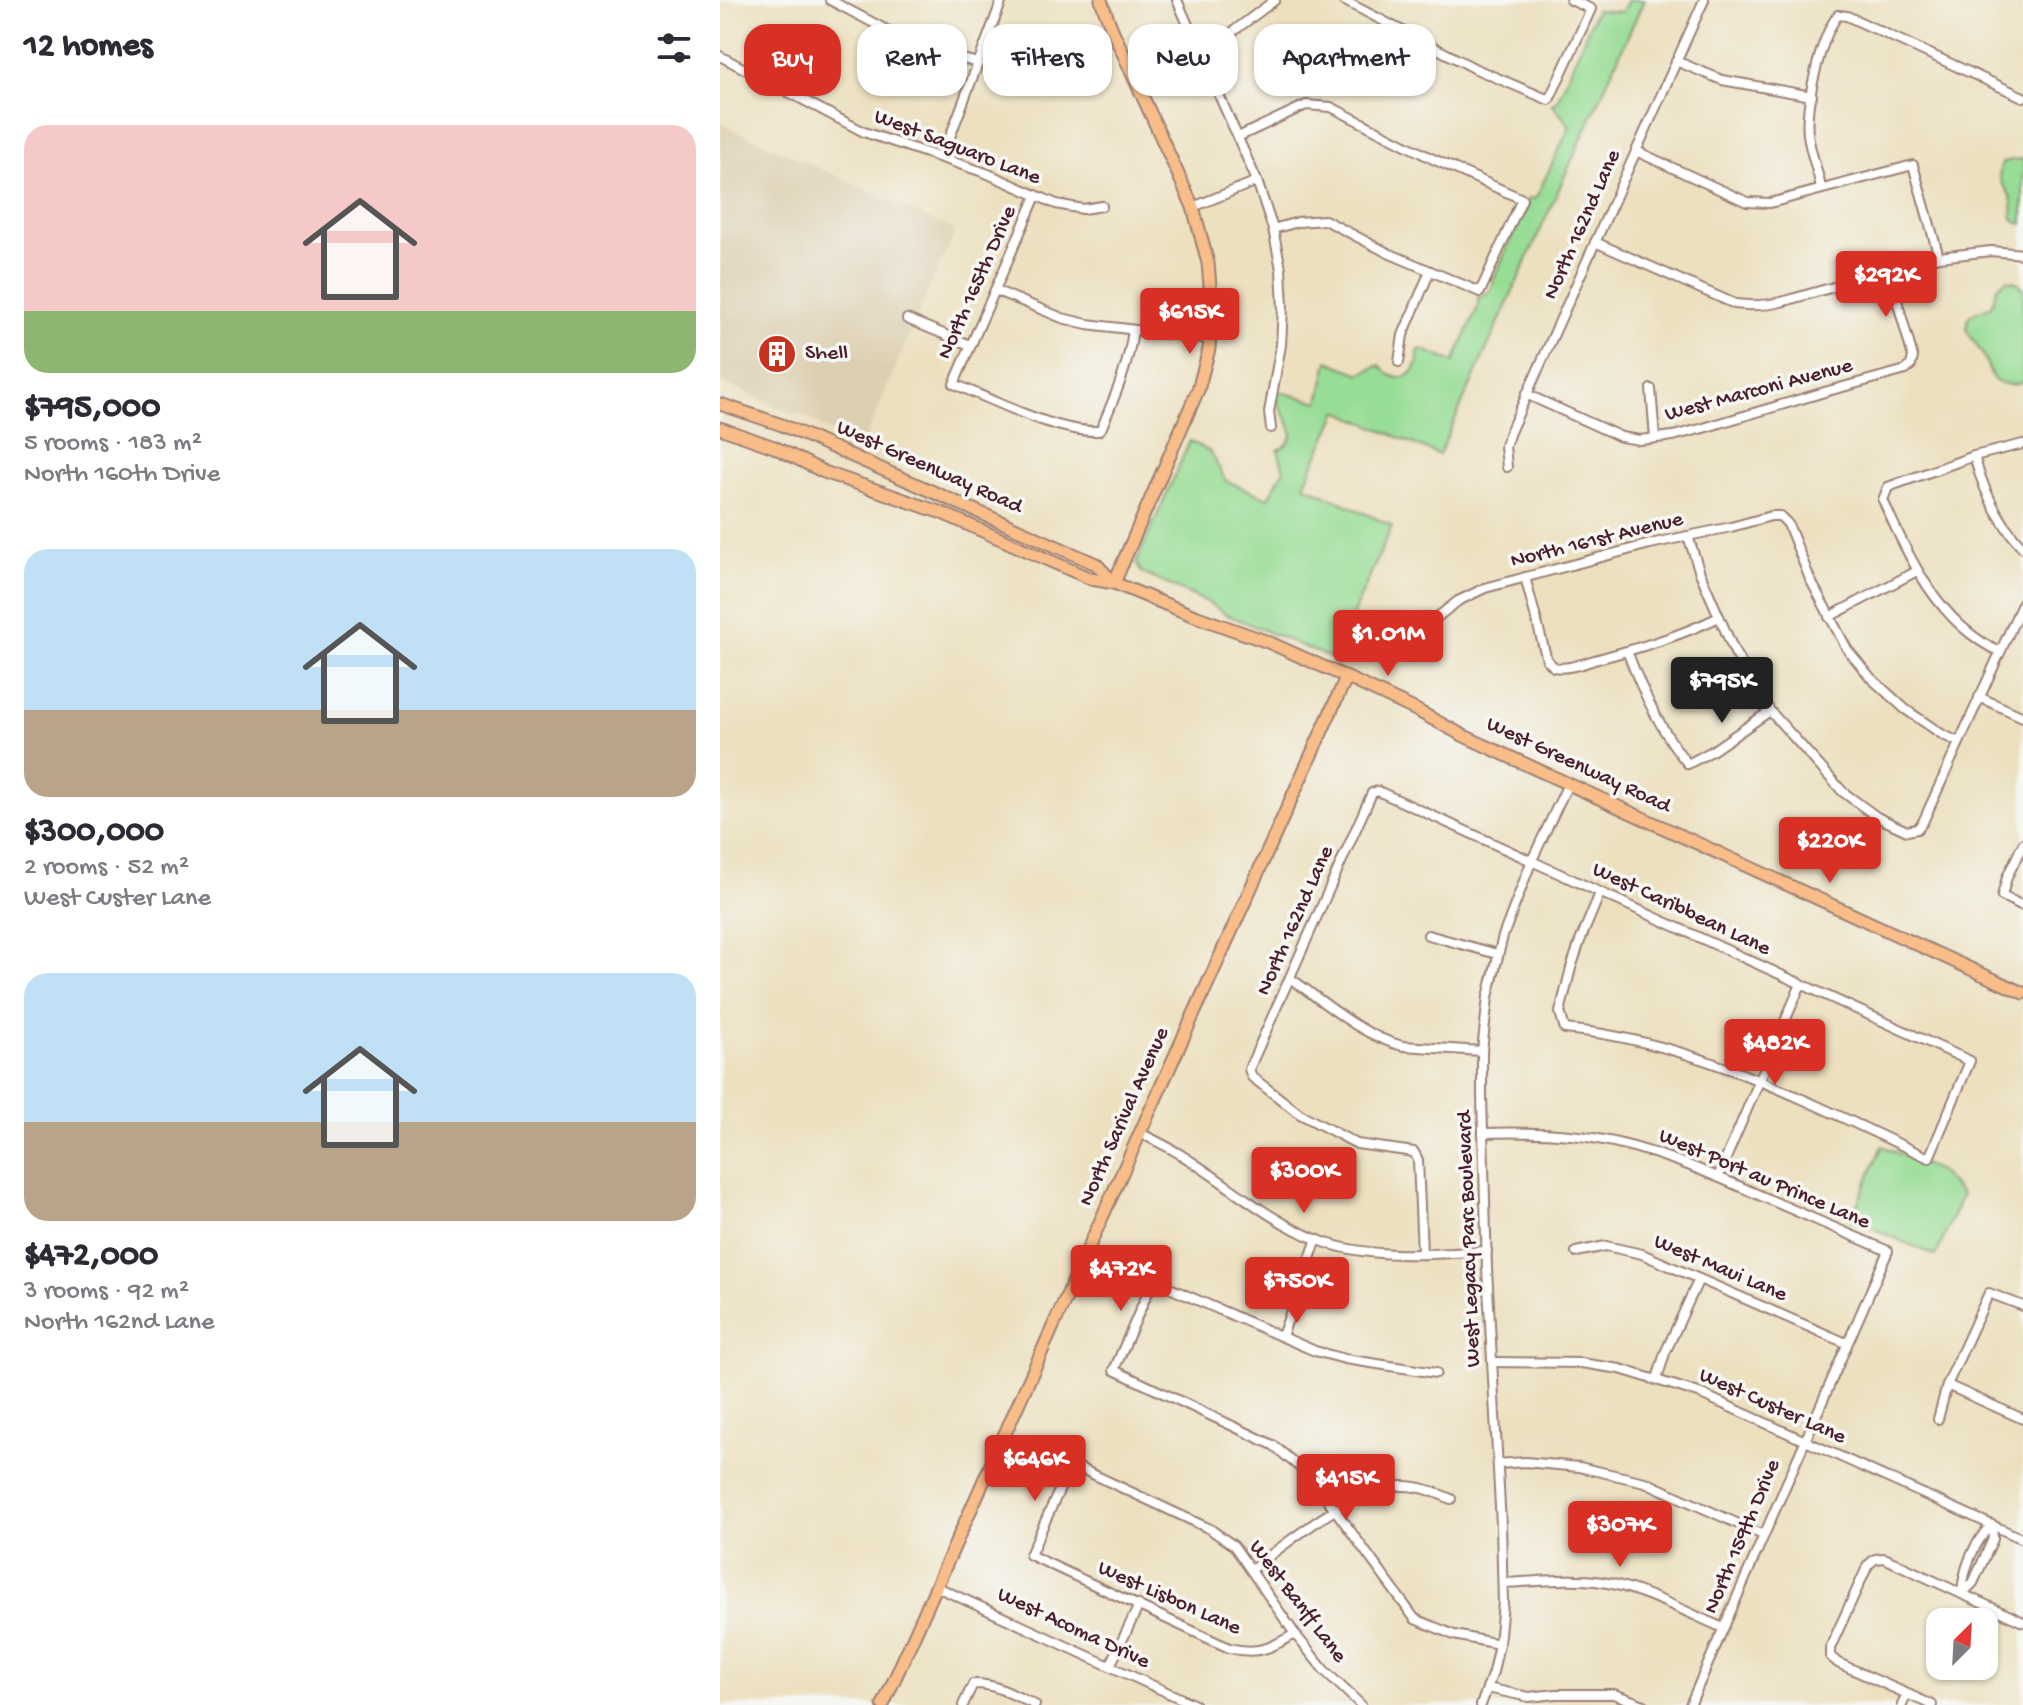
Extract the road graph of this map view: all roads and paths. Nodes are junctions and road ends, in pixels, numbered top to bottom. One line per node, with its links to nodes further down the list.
1 (830, 0): 13 (street)
2 (1002, 0): 13 (street)
3 (1101, 0): 24 (main road)
4 (1177, 0): 9 (street)
5 (1275, 0): 10 (street)
6 (1343, 0): 7 (street)
7 (1571, 0)
8 (1704, 0): 12 (street, North 162nd Lane)
9 (1187, 24)
10 (1238, 28)
11 (720, 56): 19 (street, West Saguaro Lane)
12 (1676, 61): 15 (street); 18 (street, North 162nd Lane)
13 (978, 63): 19 (street)
14 (1219, 96): 17 (street)
15 (1812, 96): 16 (street); 21 (street)
16 (2023, 97)
17 (1238, 137): 20 (street); 29 (street)
18 (1636, 151): 21 (street); 26 (street, North 162nd Lane)
19 (942, 158): 22 (street, West Saguaro Lane)
20 (1257, 181): 24 (street); 25 (street)
21 (1821, 188): 28 (street)
22 (1036, 196): 23 (street, West Saguaro Lane); 31 (street, North 165th Drive)
23 (1102, 206)
24 (1193, 207): 34 (main road)
25 (1273, 229): 29 (street); 41 (street)
26 (1595, 242): 30 (street); 38 (street, North 162nd Lane)
27 (2023, 254): 28 (street)
28 (1939, 257): 30 (street)
29 (1430, 271): 36 (street)
30 (1889, 272): 42 (street, West Marconi Avenue)
31 (995, 290): 33 (street); 35 (street, North 165th Drive)
32 (907, 319): 35 (street)
33 (1133, 330): 34 (street); 35 (street, North 165th Drive)
34 (1210, 339): 50 (main road)
35 (970, 345)
36 (1399, 362)
37 (1651, 389): 42 (street)
38 (1526, 394): 42 (street, West Marconi Avenue); 45 (street, North 162nd Lane)
39 (720, 404): 50 (main road, West Greenway Road)
40 (720, 428): 50 (main road, West Greenway Road)
41 (1271, 428)
42 (1655, 438)
43 (2023, 444): 44 (street)
44 (1974, 456): 47 (street); 48 (street)
45 (1507, 467)
46 (1688, 536): 49 (street, North 161st Avenue); 52 (street); 53 (street, North 161st Avenue)
47 (2023, 548)
48 (1917, 571): 53 (street); 56 (street)
49 (1525, 577): 54 (street, North 161st Avenue); 55 (street)
50 (1114, 583): 57 (main road, West Greenway Road)
51 (2023, 602): 56 (street)
52 (1719, 617): 55 (street); 59 (street)
53 (1829, 617): 61 (street)
54 (1431, 622)
55 (1627, 651): 59 (street)
56 (2000, 652): 58 (street)
57 (1346, 678): 62 (main road, West Greenway Road); 75 (main road, North Sarival Avenue)
58 (1979, 697): 60 (street); 61 (street)
59 (1770, 711): 61 (street)
60 (2023, 717)
61 (1959, 742)
62 (1568, 784): 65 (street, West Legacy Parc Boulevard); 72 (main road, West Greenway Road)
63 (1378, 791): 65 (street, West Caribbean Lane); 70 (street, North 162nd Lane)
64 (2023, 844): 67 (street)
65 (1532, 860): 66 (street, West Caribbean Lane); 69 (street, West Legacy Parc Boulevard)
66 (1600, 893): 71 (street, West Caribbean Lane); 74 (street)
67 (2023, 906)
68 (1428, 935): 69 (street)
69 (1497, 954): 73 (street, West Legacy Parc Boulevard)
70 (1290, 978): 73 (street); 82 (street, North 162nd Lane)
71 (1801, 984): 74 (street); 74 (street, West Caribbean Lane)
72 (2023, 993)
73 (1482, 1051): 76 (street, West Legacy Parc Boulevard)
74 (1760, 1081): 77 (street)
75 (1140, 1133): 78 (street); 105 (main road, North Sarival Avenue)
76 (1483, 1133): 77 (street, West Port au Prince Lane); 79 (street, West Legacy Parc Boulevard)
77 (1718, 1177): 80 (street, West Port au Prince Lane)
78 (1317, 1239): 82 (street); 85 (street)
79 (1487, 1251): 82 (street); 87 (street, West Legacy Parc Boulevard)
80 (1888, 1251): 86 (street, North 159th Drive)
81 (1576, 1252): 83 (street, West Maui Lane)
82 (1422, 1253)
83 (1699, 1279): 86 (street, West Maui Lane); 89 (street)
84 (2023, 1306): 90 (street)
85 (1282, 1336): 88 (street); 96 (street)
86 (1846, 1343): 93 (street, North 159th Drive)
87 (1493, 1362): 89 (street, West Custer Lane); 94 (street, West Legacy Parc Boulevard)
88 (1436, 1373)
89 (1657, 1379): 93 (street, West Custer Lane)
90 (1947, 1385): 91 (street); 92 (street)
91 (1938, 1419)
92 (2023, 1419)
93 (1805, 1440): 97 (street, West Custer Lane); 98 (street, North 159th Drive)
94 (1498, 1464): 98 (street); 104 (street, West Legacy Parc Boulevard)
95 (1451, 1499): 96 (street)
96 (1336, 1509): 103 (street); 111 (street)
97 (1992, 1525): 99 (street, West Custer Lane); 101 (street); 102 (street)
98 (1763, 1535): 109 (street, North 159th Drive)
99 (2023, 1539)
100 (1030, 1555): 103 (street, West Banff Lane); 107 (street, West Lisbon Lane)
101 (1969, 1562): 102 (street); 106 (street)
102 (1980, 1568): 106 (street)
103 (1251, 1569): 110 (street, West Banff Lane)
104 (1503, 1583): 109 (street); 111 (street, West Legacy Parc Boulevard)
105 (937, 1587): 112 (street, West Acoma Drive); 115 (main road, North Sarival Avenue)
106 (1962, 1594): 108 (street); 114 (street)
107 (1139, 1605): 110 (street, West Lisbon Lane); 112 (street)
108 (2023, 1622)
109 (1723, 1628): 122 (street, North 159th Drive)
110 (1295, 1634): 119 (street, West Banff Lane)
111 (1499, 1644): 113 (street, West Legacy Parc Boulevard)
112 (1110, 1666): 118 (street, West Acoma Drive)
113 (1487, 1688): 120 (street, West Legacy Parc Boulevard); 121 (street)
114 (1907, 1694): 123 (street); 124 (street)
115 (883, 1705)
116 (963, 1705): 117 (street)
117 (1035, 1705)
118 (1195, 1705)
119 (1361, 1705)
120 (1481, 1705)
121 (1644, 1705)
122 (1690, 1705)
123 (1902, 1705)
124 (1932, 1705)

